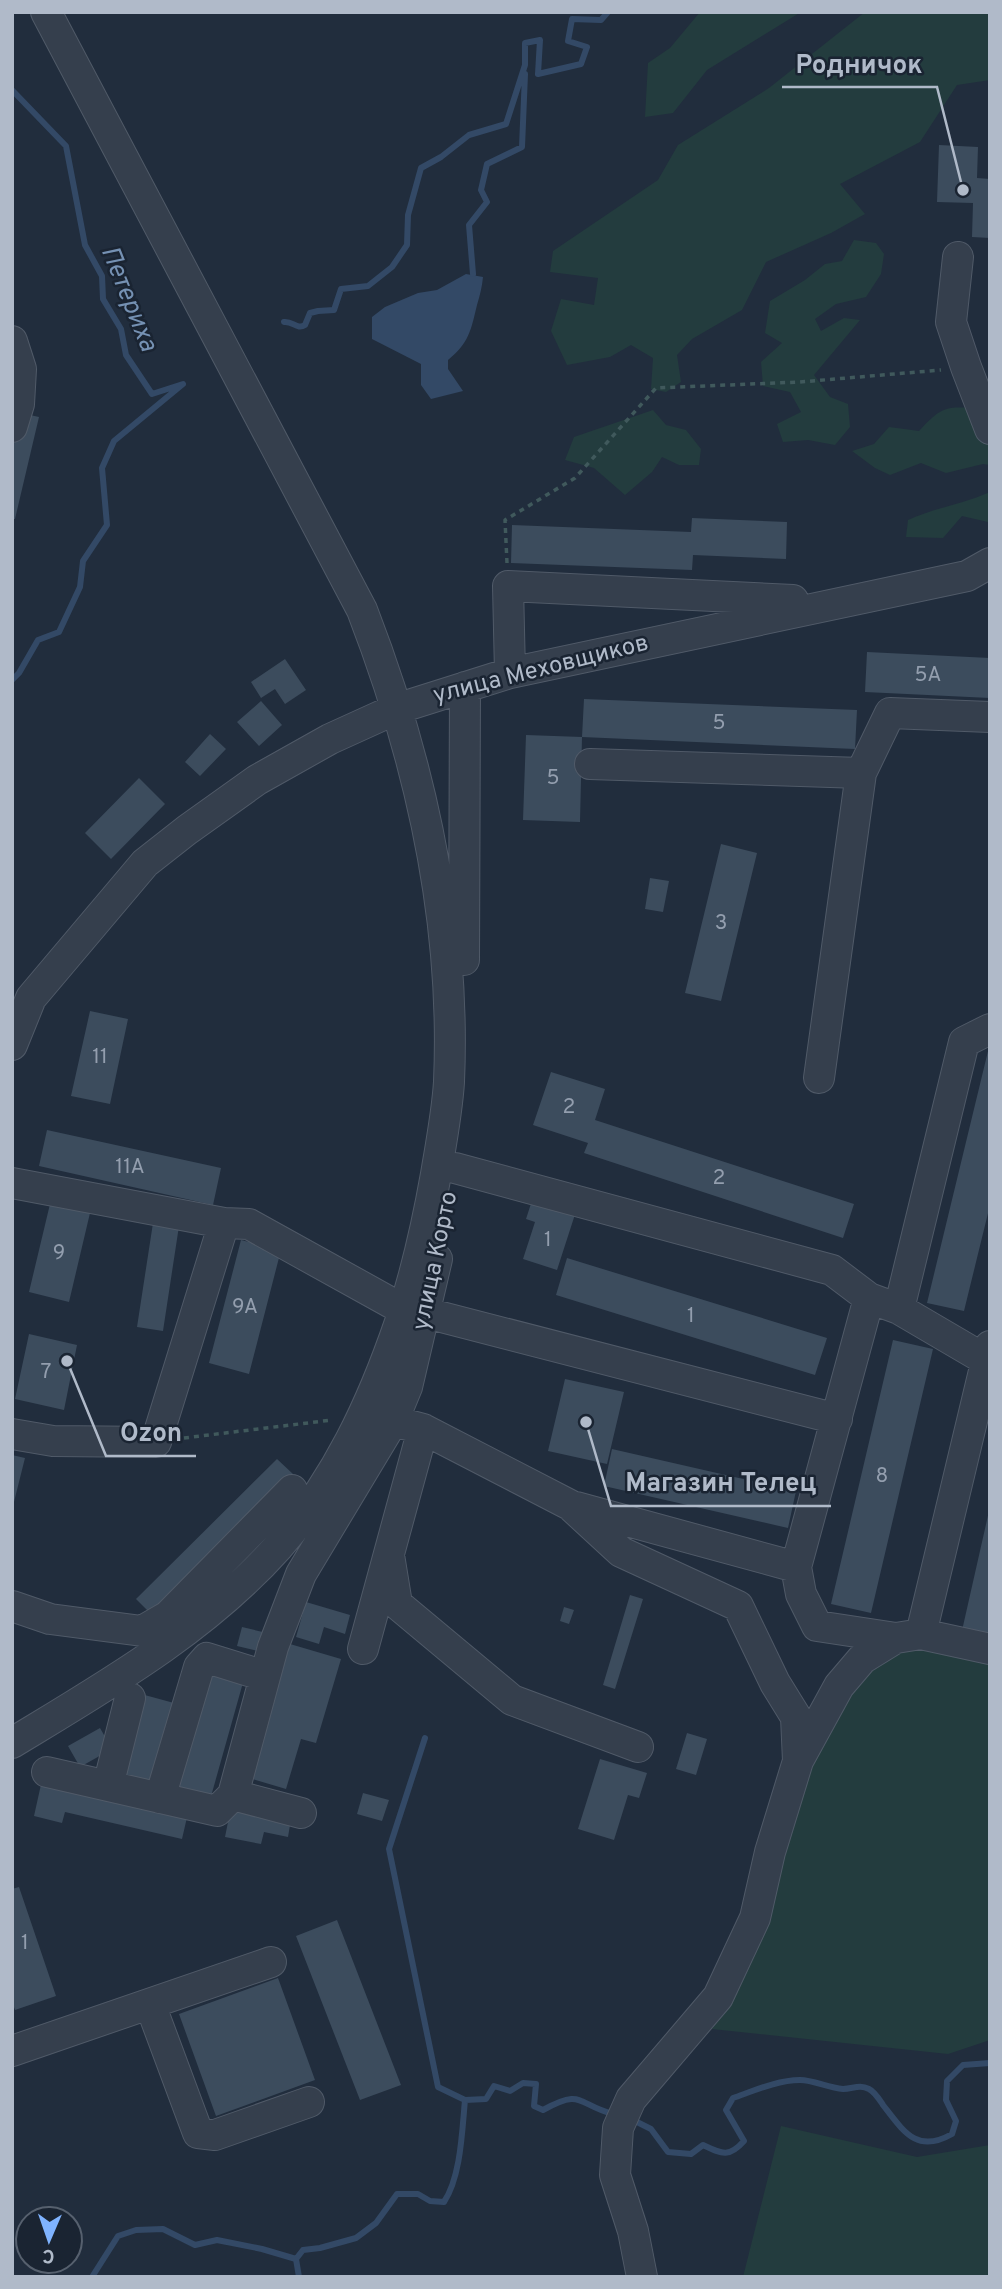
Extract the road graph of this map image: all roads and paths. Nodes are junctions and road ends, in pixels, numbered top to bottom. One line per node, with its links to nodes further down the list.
1 (46, 12): 12 (street)
2 (958, 257): 4 (street)
3 (12, 341): 5 (street)
4 (965, 367): 6 (street); 8 (path)
5 (12, 427)
6 (990, 429)
7 (990, 563): 10 (street, улица Меховщиков)
8 (508, 586): 9 (street); 10 (street)
9 (793, 600)
10 (510, 673): 11 (street, улица Меховщиков)
11 (465, 687): 12 (street, улица Меховщиков); 19 (street, улица Корто)
12 (397, 709): 17 (street, улица Меховщиков); 24 (street)
13 (990, 717): 15 (street)
14 (590, 764): 15 (street)
15 (861, 773): 18 (street)
16 (990, 1029): 23 (street)
17 (12, 1045)
18 (819, 1078)
19 (455, 1168): 22 (street); 24 (street, улица Корто)
20 (12, 1183): 21 (street)
21 (224, 1223): 24 (street); 31 (street)
22 (869, 1298): 23 (street); 27 (street)
23 (899, 1309): 25 (street)
24 (415, 1311): 26 (street); 27 (street); 28 (street, улица Корто)
25 (988, 1353): 37 (street)
26 (363, 1416): 31 (path); 42 (street)
27 (837, 1419): 35 (street)
28 (393, 1421): 29 (street); 40 (street, улица Корто)
29 (423, 1429): 33 (street); 34 (street)
30 (12, 1434): 31 (street)
31 (156, 1442)
32 (292, 1490): 36 (street)
33 (570, 1505): 35 (street); 44 (street)
34 (389, 1555): 38 (street); 43 (street)
35 (796, 1567): 37 (street)
36 (12, 1606)
37 (909, 1636): 39 (street); 44 (street)
38 (363, 1649)
39 (990, 1649)
40 (265, 1676): 47 (street, улица Корто); 48 (street)
41 (130, 1698): 46 (street)
42 (12, 1743)
43 (638, 1747)
44 (798, 1760): 54 (street)
45 (47, 1772): 46 (street)
46 (108, 1786): 48 (street)
47 (233, 1795): 48 (street); 49 (street)
48 (160, 1798)
49 (301, 1813)
50 (271, 1962): 51 (street)
51 (150, 2004): 52 (street); 53 (street)
52 (12, 2051)
53 (309, 2102)
54 (642, 2277)

